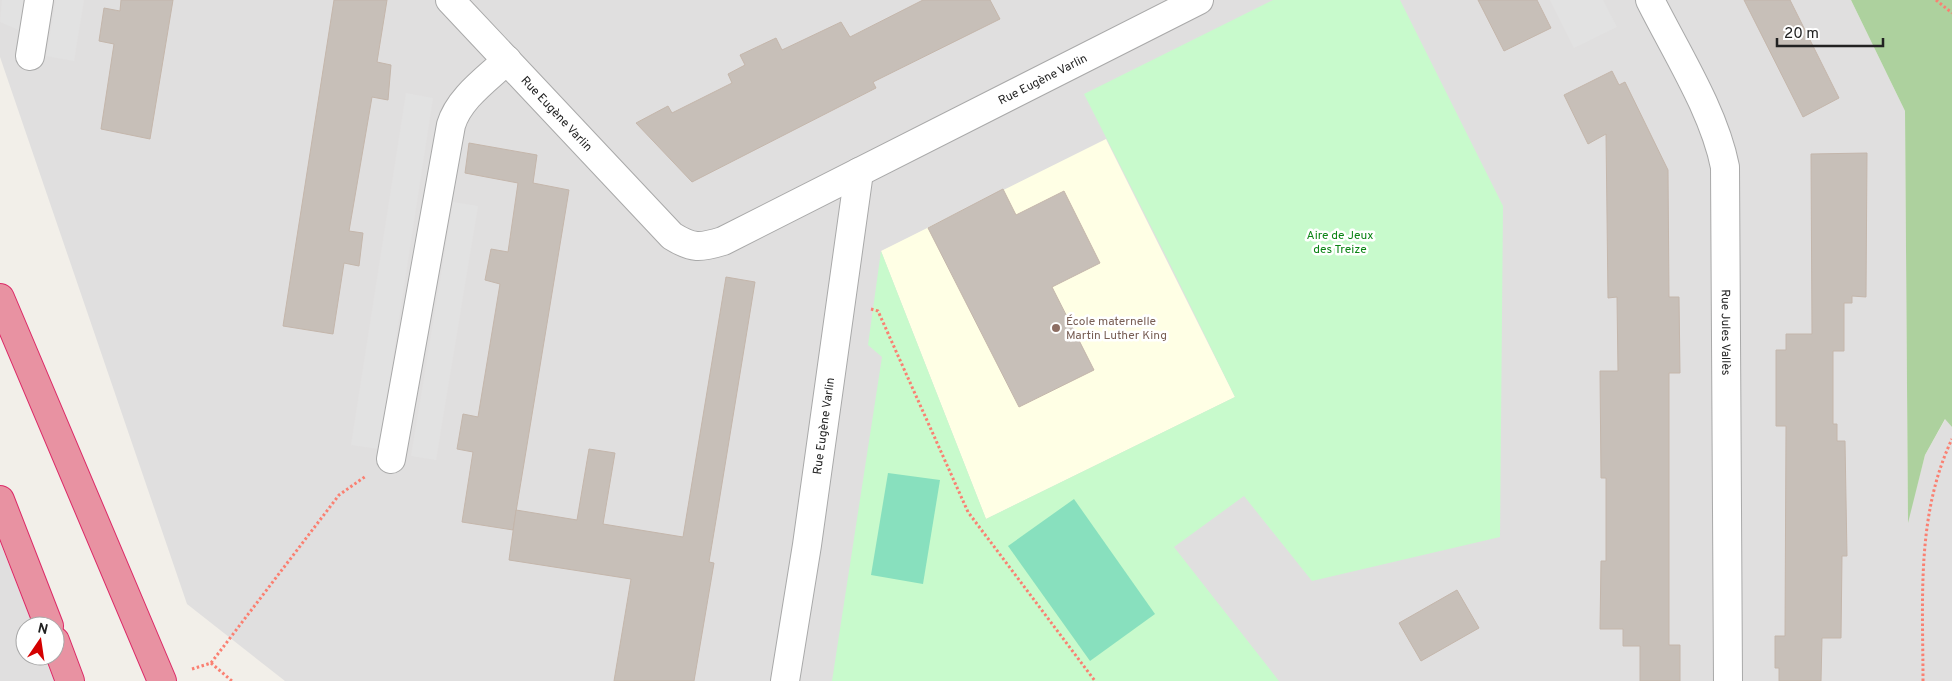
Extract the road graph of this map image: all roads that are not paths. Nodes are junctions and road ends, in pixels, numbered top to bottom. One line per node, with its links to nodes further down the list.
1 (39, 0): 5 (street)
2 (450, 0): 6 (street, Rue Eugène Varlin)
3 (1199, 0): 7 (street, Rue Eugène Varlin)
4 (1650, 0): 16 (street, Rue Jules Vallès)
5 (30, 56)
6 (507, 60): 7 (street, Rue Eugène Varlin); 9 (street)
7 (860, 172): 15 (street, Rue Eugène Varlin)
8 (0, 298): 14 (highway)
9 (391, 459)
10 (0, 500): 11 (highway)
11 (45, 616)
12 (64, 666): 13 (highway)
13 (70, 681)
14 (162, 681)
15 (785, 681)
16 (1728, 681)

